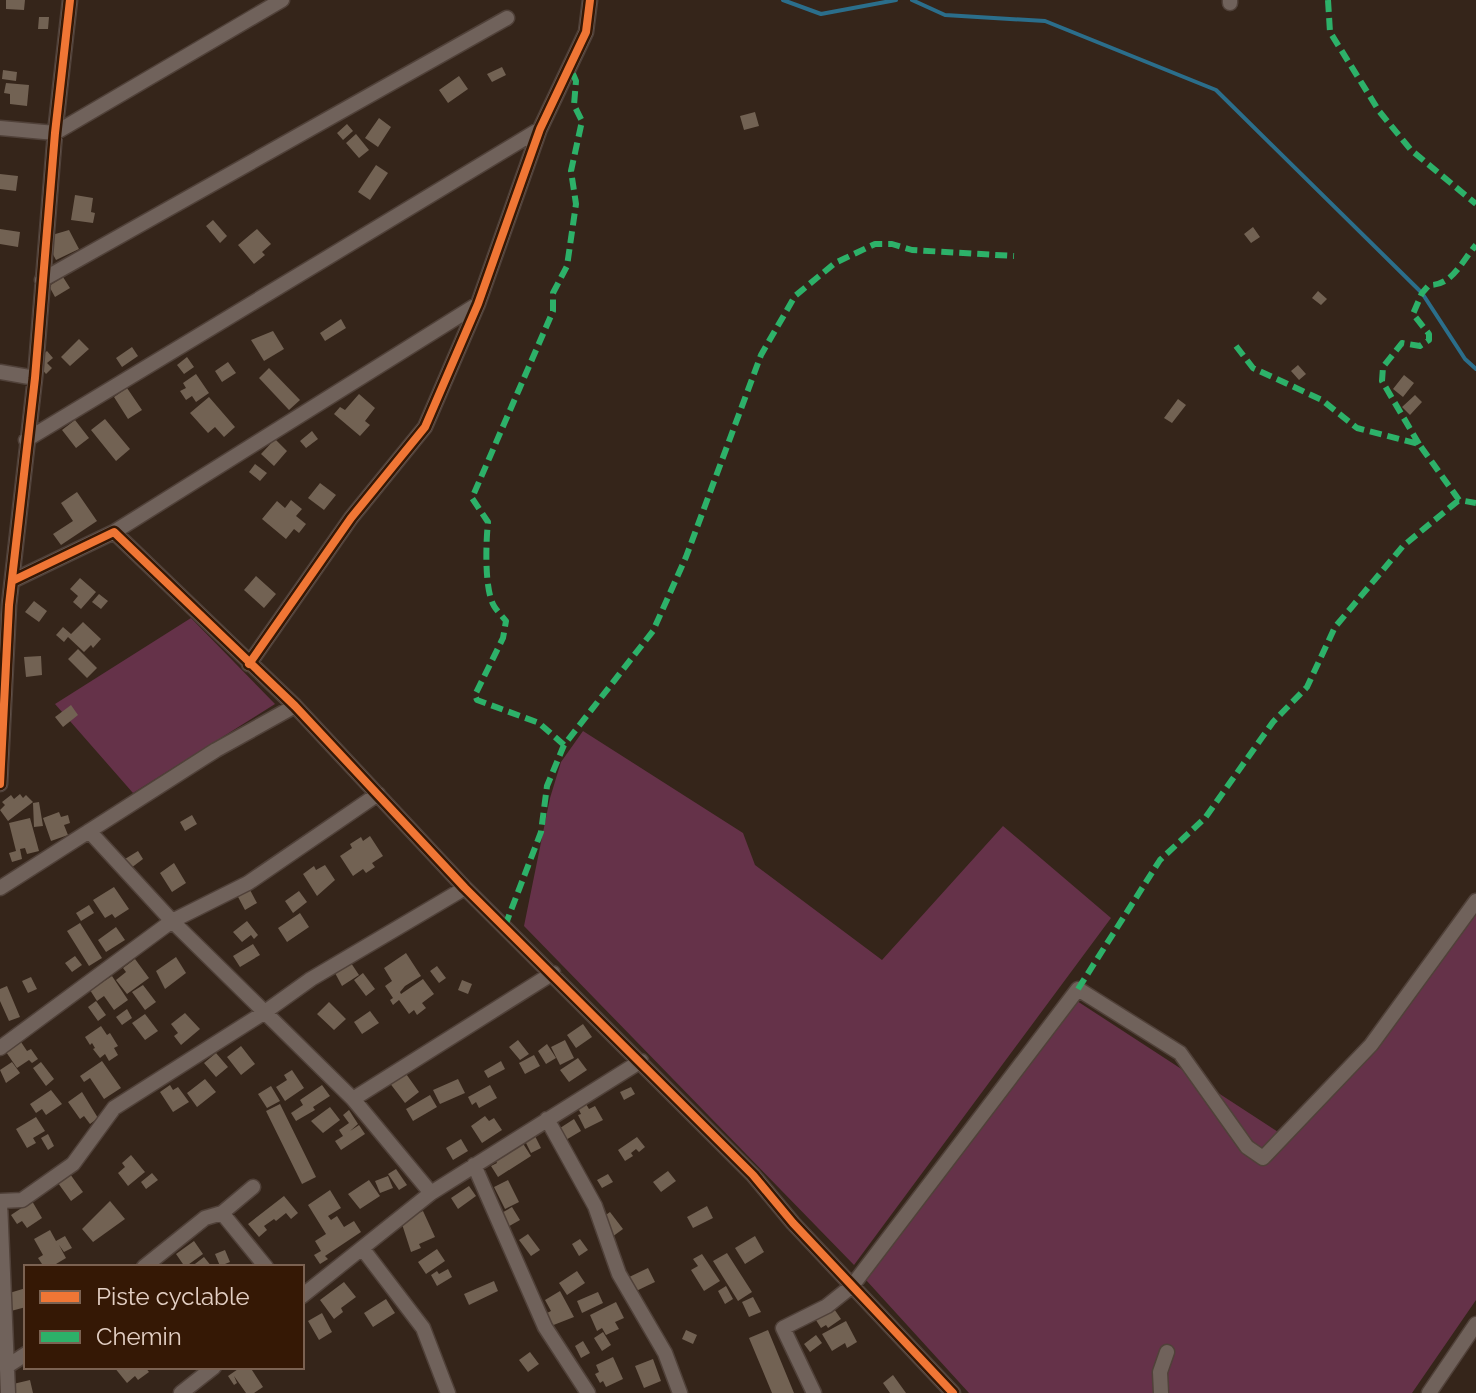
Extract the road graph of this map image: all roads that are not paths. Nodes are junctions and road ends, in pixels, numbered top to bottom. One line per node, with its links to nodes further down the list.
1 (70, 0): 7 (street)
2 (282, 0): 7 (street)
3 (590, 0): 6 (street)
4 (507, 18): 8 (street)
5 (0, 128): 7 (street)
6 (540, 129): 9 (street); 12 (street)
7 (55, 133): 8 (street)
8 (42, 280): 11 (street)
9 (478, 304): 13 (street); 16 (street)
10 (0, 372): 11 (street)
11 (35, 378): 12 (street)
12 (26, 440): 14 (street)
13 (114, 532): 14 (street); 16 (street)
14 (12, 581): 15 (street)
15 (4, 605): 18 (street)
16 (249, 664): 17 (street)
17 (295, 706): 19 (street); 20 (street)
18 (0, 784)
19 (378, 794): 22 (street); 24 (street)
20 (89, 831): 21 (street); 24 (street)
21 (0, 888)
22 (465, 888): 25 (street); 26 (street)
23 (1476, 901): 39 (street)
24 (172, 921): 26 (street); 27 (street)
25 (553, 973): 28 (street); 29 (street)
26 (265, 1012): 29 (street); 34 (street)
27 (0, 1048)
28 (641, 1061): 30 (street); 39 (street)
29 (353, 1099): 33 (street)
30 (547, 1119): 31 (street); 51 (street)
31 (474, 1165): 33 (street); 50 (street)
32 (253, 1187): 35 (street)
33 (431, 1193): 36 (street)
34 (0, 1202): 41 (street)
35 (222, 1213): 37 (street); 38 (street)
36 (362, 1248): 40 (street); 49 (street)
37 (146, 1265)
38 (264, 1265)
39 (852, 1286): 52 (street); 53 (street)
40 (304, 1294)
41 (2, 1314): 45 (street)
42 (1476, 1324): 55 (street)
43 (1167, 1352): 54 (street)
44 (24, 1355): 45 (street)
45 (6, 1367): 47 (street)
46 (211, 1369): 48 (street)
47 (8, 1393)
48 (181, 1393)
49 (448, 1393)
50 (588, 1393)
51 (680, 1393)
52 (814, 1393)
53 (953, 1393)
54 (1161, 1393)
55 (1429, 1393)

